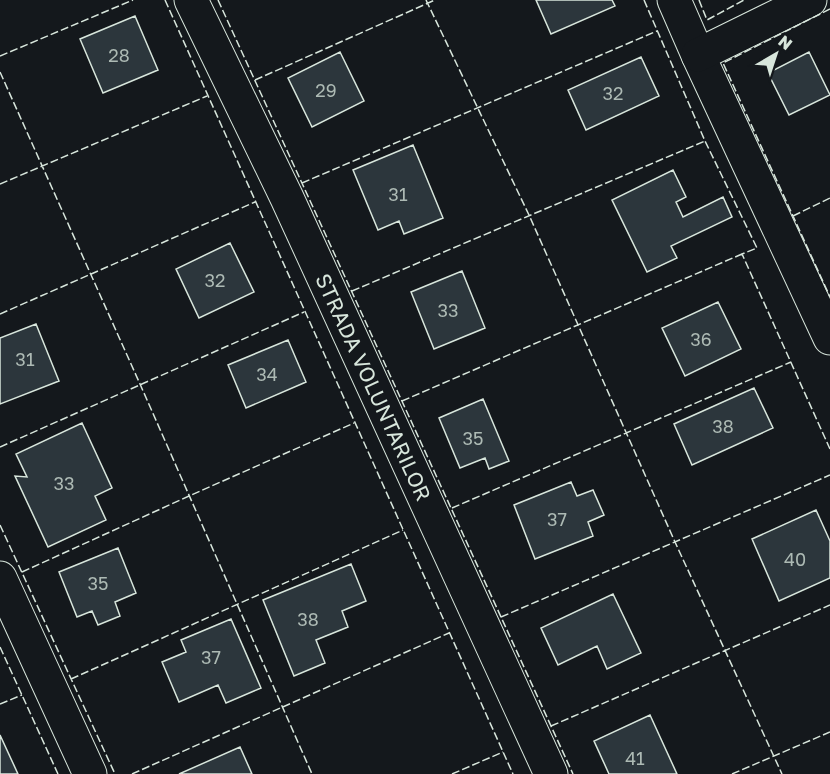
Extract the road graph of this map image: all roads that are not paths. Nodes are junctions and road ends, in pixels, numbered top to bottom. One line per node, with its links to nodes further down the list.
1 (191, 0): 8 (street, STRADA VOLUNTARILOR)
2 (674, 0): 4 (street)
3 (810, 0): 4 (street)
4 (698, 55): 5 (street)
5 (830, 338)
6 (0, 578): 7 (street)
7 (90, 774)
8 (551, 774)

